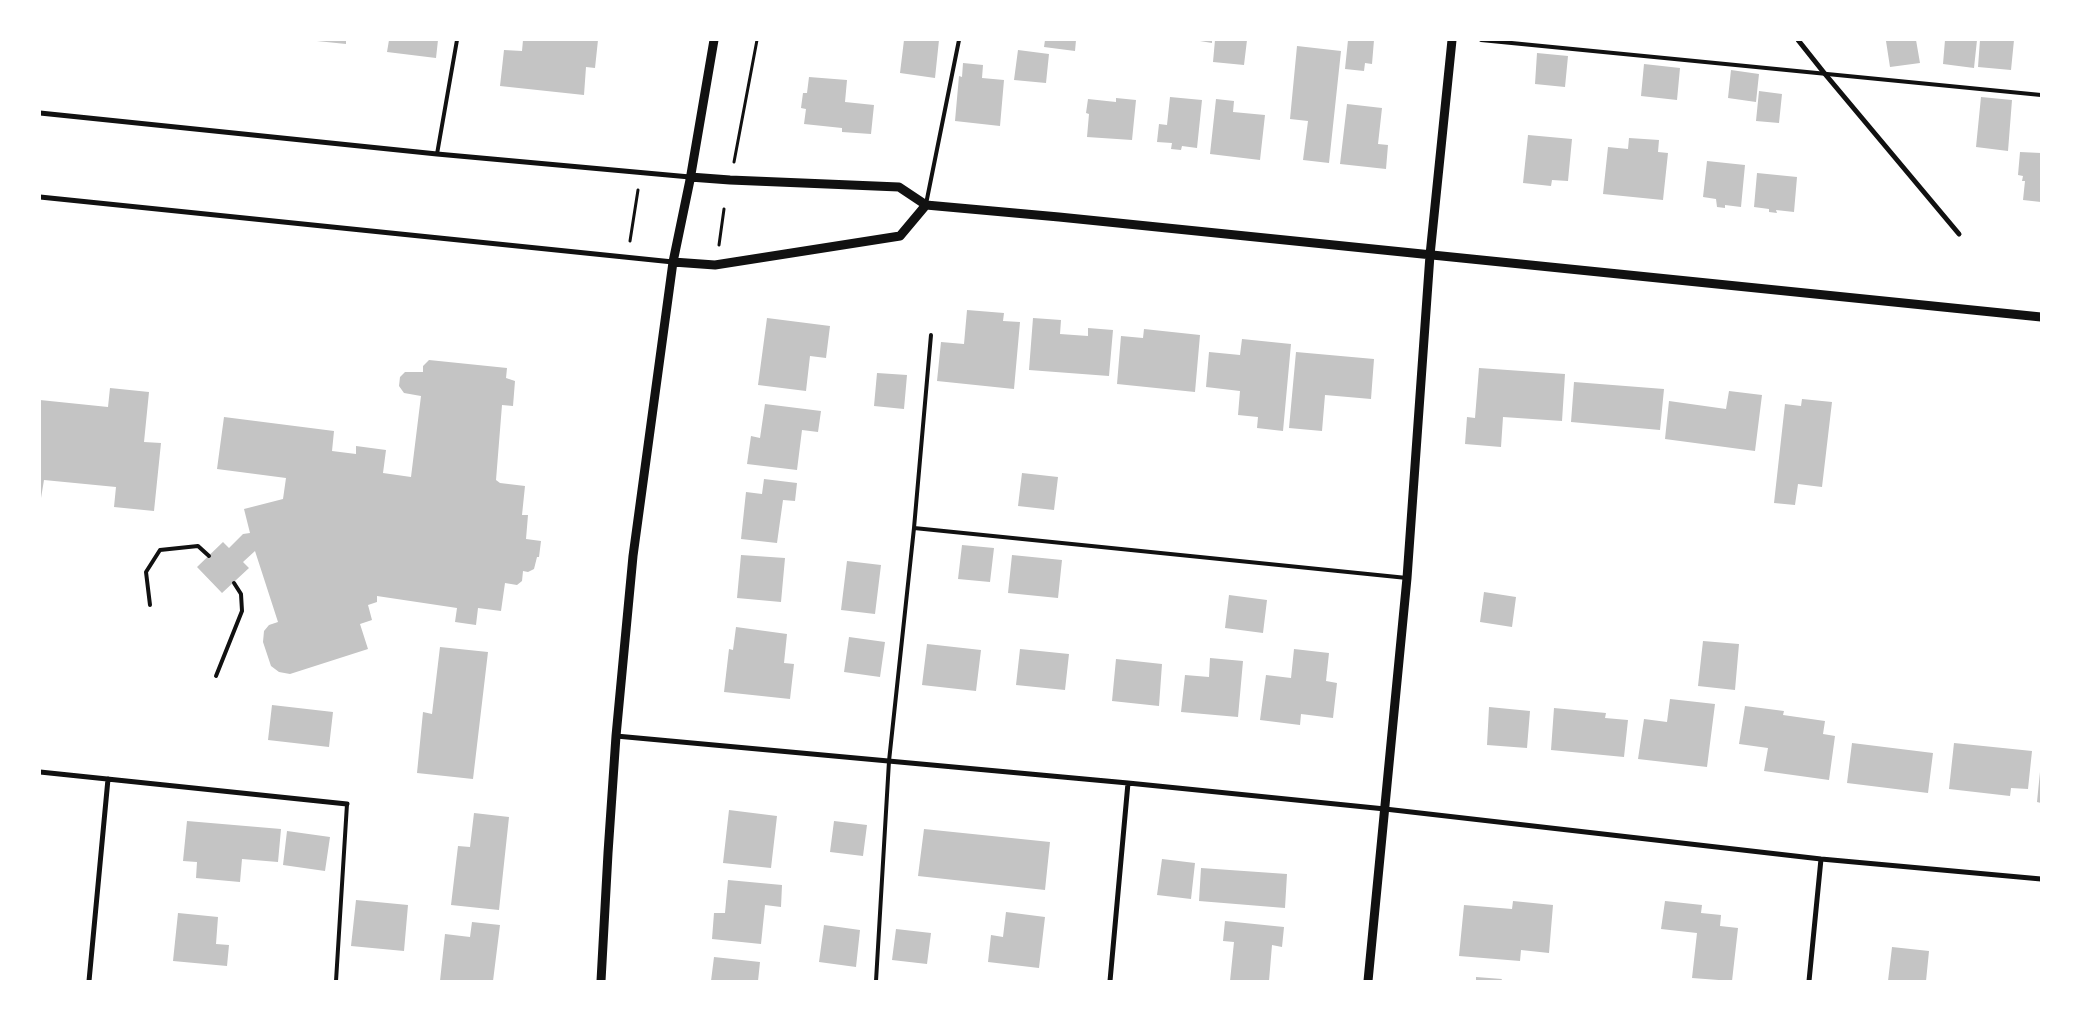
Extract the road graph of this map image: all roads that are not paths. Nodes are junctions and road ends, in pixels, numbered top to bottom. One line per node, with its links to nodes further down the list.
1 (457, 40): 10 (lane)
2 (714, 40): 11 (street)
3 (959, 40): 13 (lane)
4 (1452, 40): 15 (street)
5 (1481, 40): 7 (lane)
6 (1798, 40): 7 (street)
7 (1824, 74): 8 (lane); 14 (street)
8 (2041, 95)
9 (40, 113): 10 (street)
10 (437, 154): 11 (street)
11 (690, 177): 13 (street); 16 (street)
12 (40, 196): 16 (street)
13 (926, 205): 15 (street); 16 (street)
14 (1959, 234)
15 (1430, 255): 17 (street); 21 (street)
16 (673, 262): 25 (street)
17 (2041, 317)
18 (931, 335): 19 (lane)
19 (914, 528): 21 (lane); 26 (lane)
20 (209, 556): 23 (lane)
21 (1407, 578): 31 (street)
22 (234, 583): 24 (lane)
23 (150, 605)
24 (216, 676)
25 (616, 736): 26 (street); 36 (street)
26 (889, 761): 29 (street); 37 (lane)
27 (40, 772): 28 (street)
28 (108, 779): 30 (street); 34 (street)
29 (1128, 783): 31 (street); 38 (street)
30 (347, 804): 35 (lane)
31 (1385, 809): 32 (street); 39 (street)
32 (1821, 859): 33 (street); 40 (street)
33 (2041, 879)
34 (89, 981)
35 (336, 981)
36 (601, 981)
37 (876, 981)
38 (1110, 981)
39 (1368, 981)
40 (1809, 981)

